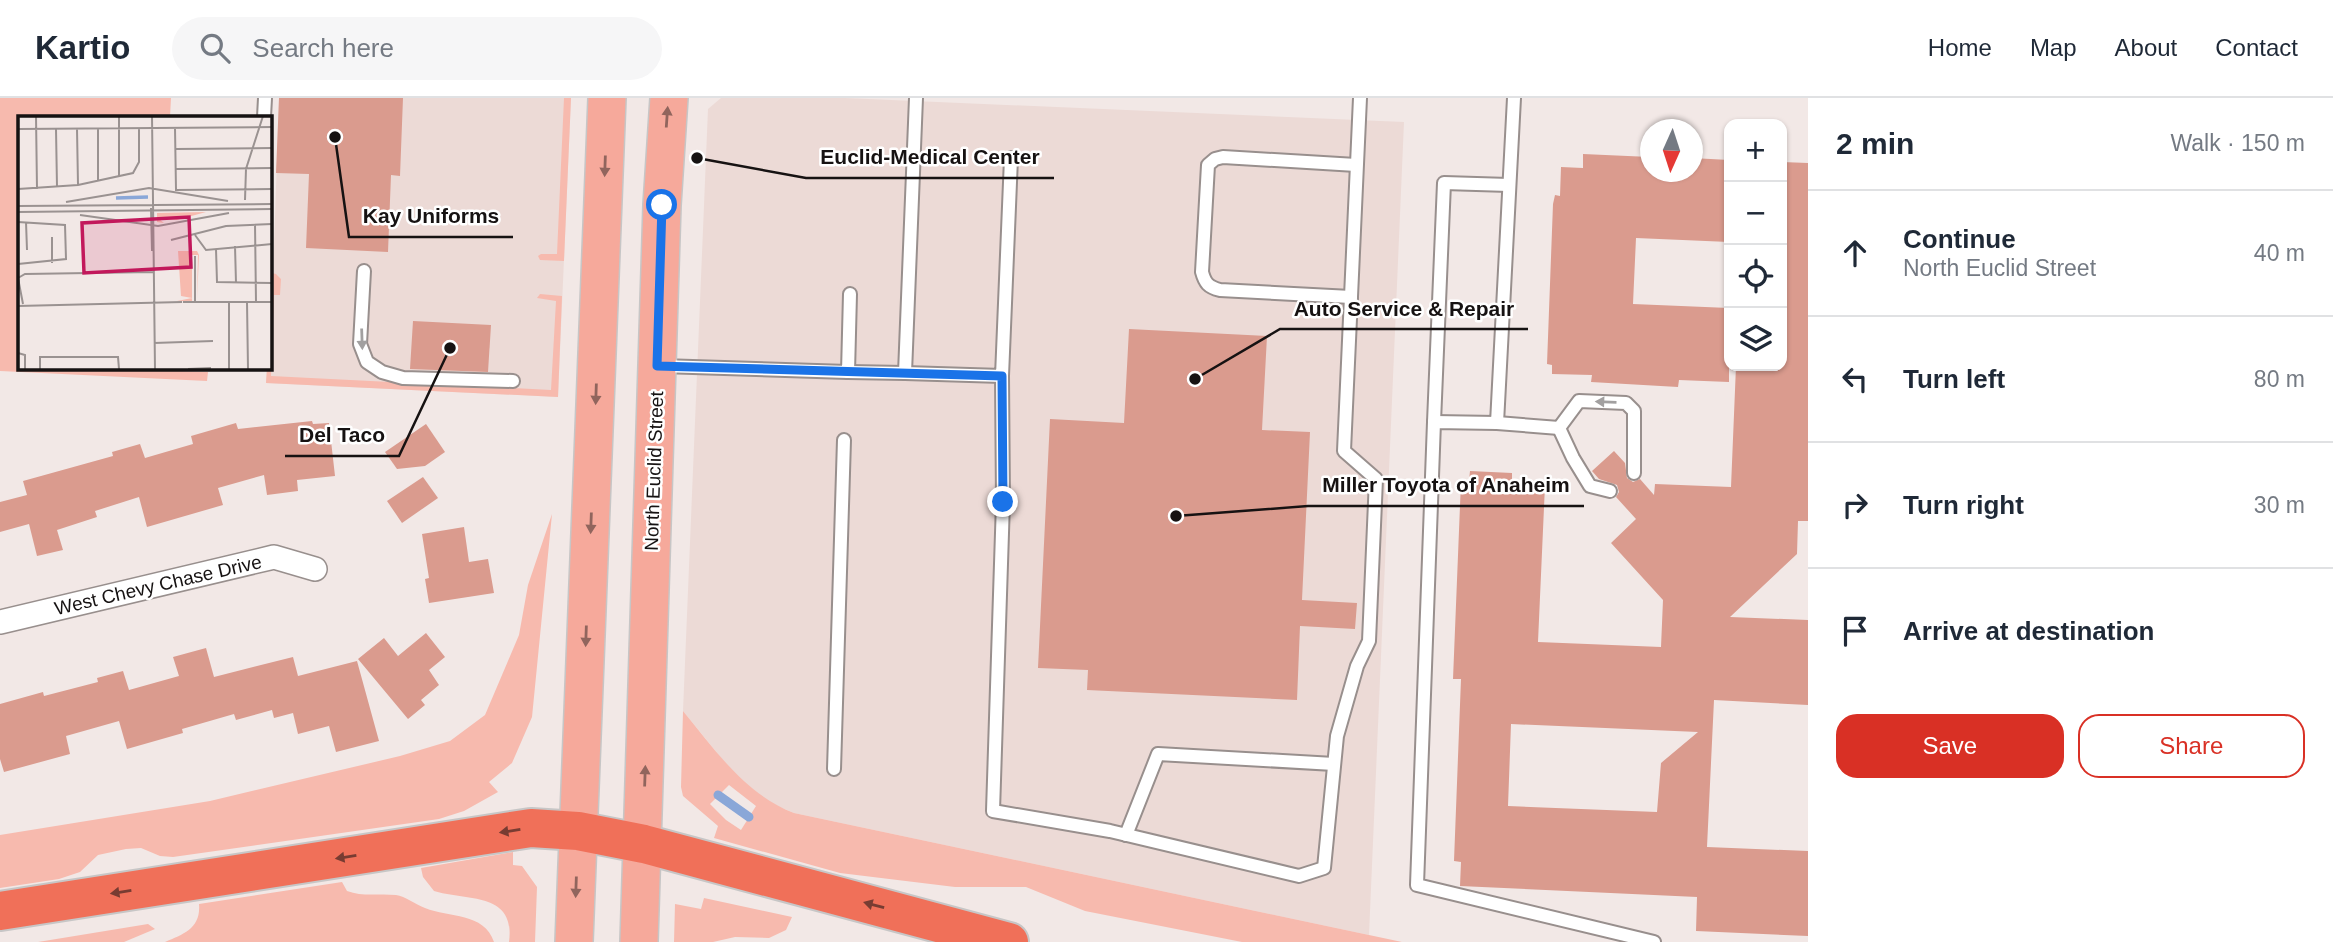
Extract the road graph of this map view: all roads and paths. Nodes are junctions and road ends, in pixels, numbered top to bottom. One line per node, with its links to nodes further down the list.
1 (265, 98): 7 (lane)
2 (607, 98): 29 (main road, one-way to 29)
3 (669, 98): 14 (main road, North Euclid Street, one-way to 3)
4 (916, 98): 16 (lane)
5 (1360, 98): 9 (lane)
6 (1514, 98): 10 (lane)
7 (264, 116)
8 (1011, 158): 17 (lane)
9 (1356, 165): 13 (lane); 13 (lane)
10 (1509, 185): 19 (lane); 20 (lane)
11 (364, 271): 18 (lane, one-way to 18)
12 (850, 294): 15 (lane)
13 (1351, 297): 27 (lane)
14 (657, 366): 15 (lane); 31 (main road, North Euclid Street, one-way to 14)
15 (848, 372): 16 (lane)
16 (905, 373): 17 (lane)
17 (1002, 376): 30 (lane)
18 (513, 381)
19 (1434, 422): 20 (lane); 36 (lane)
20 (1497, 423): 21 (lane)
21 (1559, 428): 23 (lane, one-way to 21); 24 (lane)
22 (845, 440): 28 (lane)
23 (1634, 473)
24 (1610, 491)
25 (315, 569): 26 (street, West Chevy Chase Drive)
26 (0, 622)
27 (1334, 764): 30 (lane); 30 (lane)
28 (834, 769)
29 (578, 831): 31 (highway); 32 (highway, one-way to 32); 33 (main road, one-way to 33)
30 (1126, 835)
31 (643, 844): 34 (main road, North Euclid Street); 35 (highway, one-way to 31)
32 (0, 911)
33 (574, 942)
34 (639, 942)
35 (1009, 942)
36 (1654, 942)

